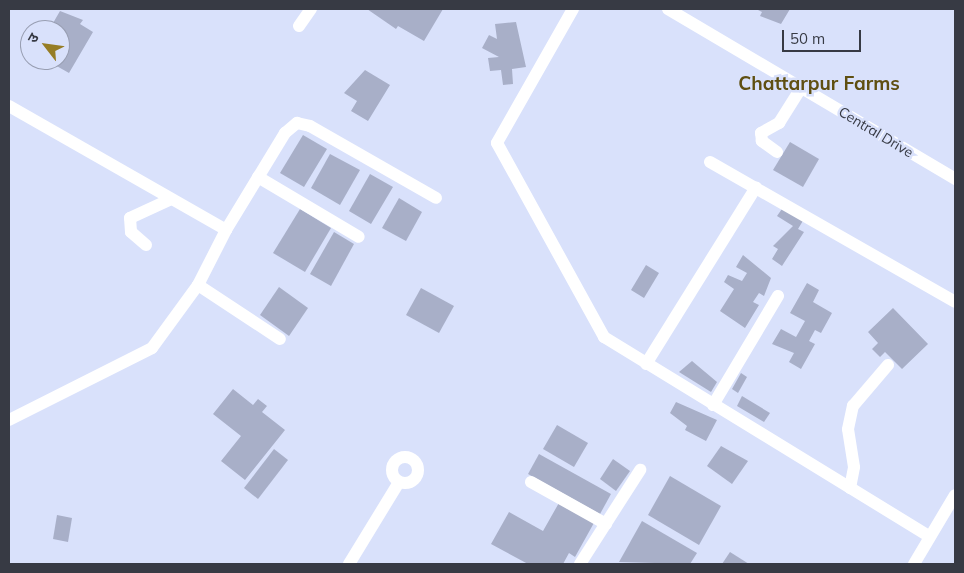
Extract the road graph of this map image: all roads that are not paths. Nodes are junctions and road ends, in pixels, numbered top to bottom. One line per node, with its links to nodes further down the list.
1 (311, 9): 4 (street)
2 (574, 9): 21 (street)
3 (668, 9): 5 (street, Central Drive)
4 (299, 26)
5 (801, 88): 7 (street); 10 (street, Central Drive)
6 (9, 106): 13 (street)
7 (777, 152)
8 (710, 162): 11 (street)
9 (258, 176): 12 (street); 14 (street); 15 (street)
10 (955, 180)
11 (756, 187): 19 (street); 21 (street)
12 (436, 198)
13 (169, 200): 14 (street); 16 (street)
14 (226, 230): 17 (street)
15 (360, 238)
16 (146, 244)
17 (198, 285): 20 (street); 24 (street)
18 (778, 296): 23 (street)
19 (955, 302)
20 (280, 339)
21 (646, 364): 23 (street)
22 (888, 365): 28 (street)
23 (713, 405): 28 (street)
24 (9, 420)
25 (640, 470): 30 (street)
26 (399, 482): 32 (street)
27 (531, 482): 30 (street)
28 (850, 488): 31 (street)
29 (955, 495): 31 (street)
30 (606, 524): 33 (street)
31 (930, 537): 34 (street)
32 (349, 564)
33 (580, 564)
34 (914, 564)

